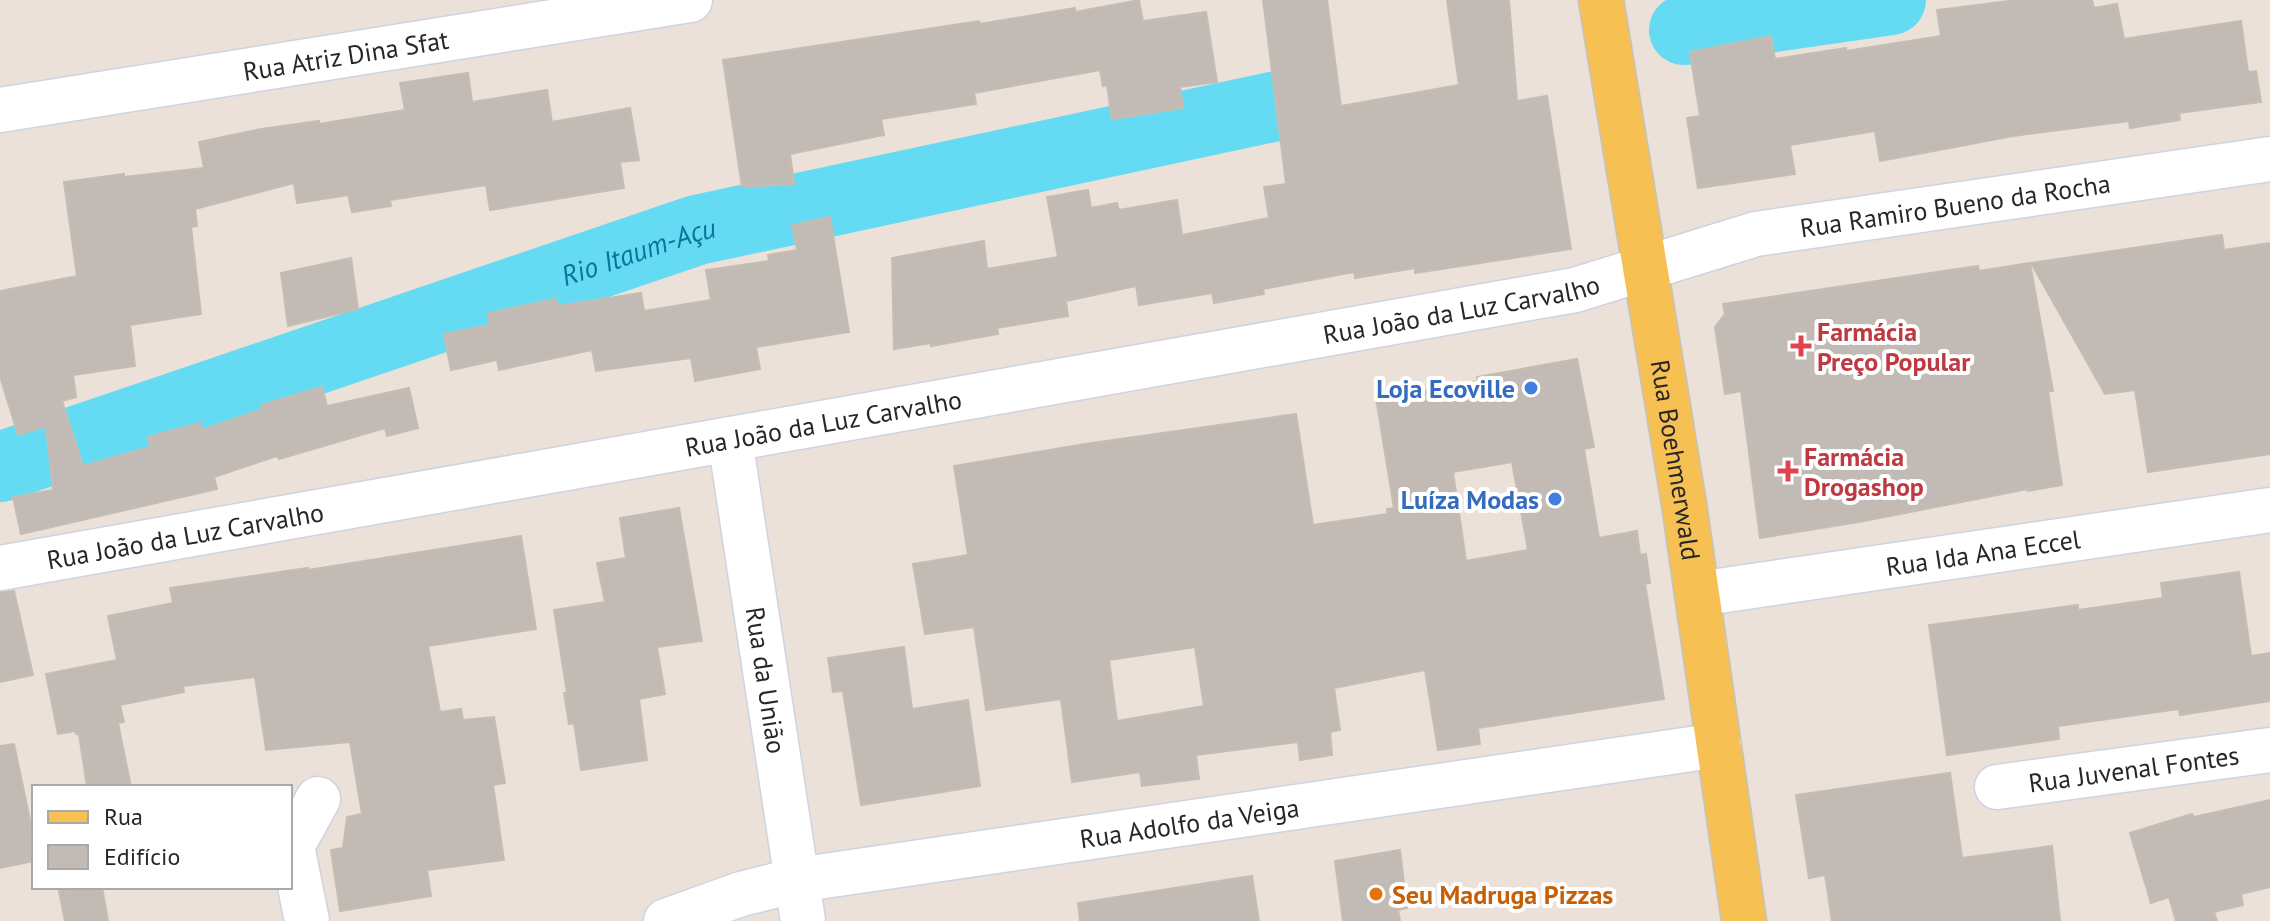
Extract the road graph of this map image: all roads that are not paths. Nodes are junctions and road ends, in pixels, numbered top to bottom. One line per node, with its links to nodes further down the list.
1 (1601, 0): 5 (main road, Rua Boehmerwald)
2 (672, 1): 3 (street, Rua Atriz Dina Sfat)
3 (0, 110)
4 (2270, 159): 5 (street, Rua Ramiro Bueno da Rocha)
5 (1646, 268): 6 (street, Rua João da Luz Carvalho); 9 (main road, Rua Boehmerwald)
6 (730, 439): 8 (street, Rua João da Luz Carvalho); 14 (street, Rua da União)
7 (2270, 510): 9 (street, Rua Ida Ana Eccel)
8 (0, 568)
9 (1698, 594): 10 (main road, Rua Boehmerwald)
10 (1719, 745): 14 (street, Rua Adolfo da Veiga); 17 (main road, Rua Boehmerwald)
11 (2270, 750): 12 (street, Rua Juvenal Fontes)
12 (1997, 787)
13 (318, 799): 15 (street)
14 (800, 900): 16 (street, Rua Adolfo da Veiga)
15 (307, 921)
16 (666, 921)
17 (1744, 921)

